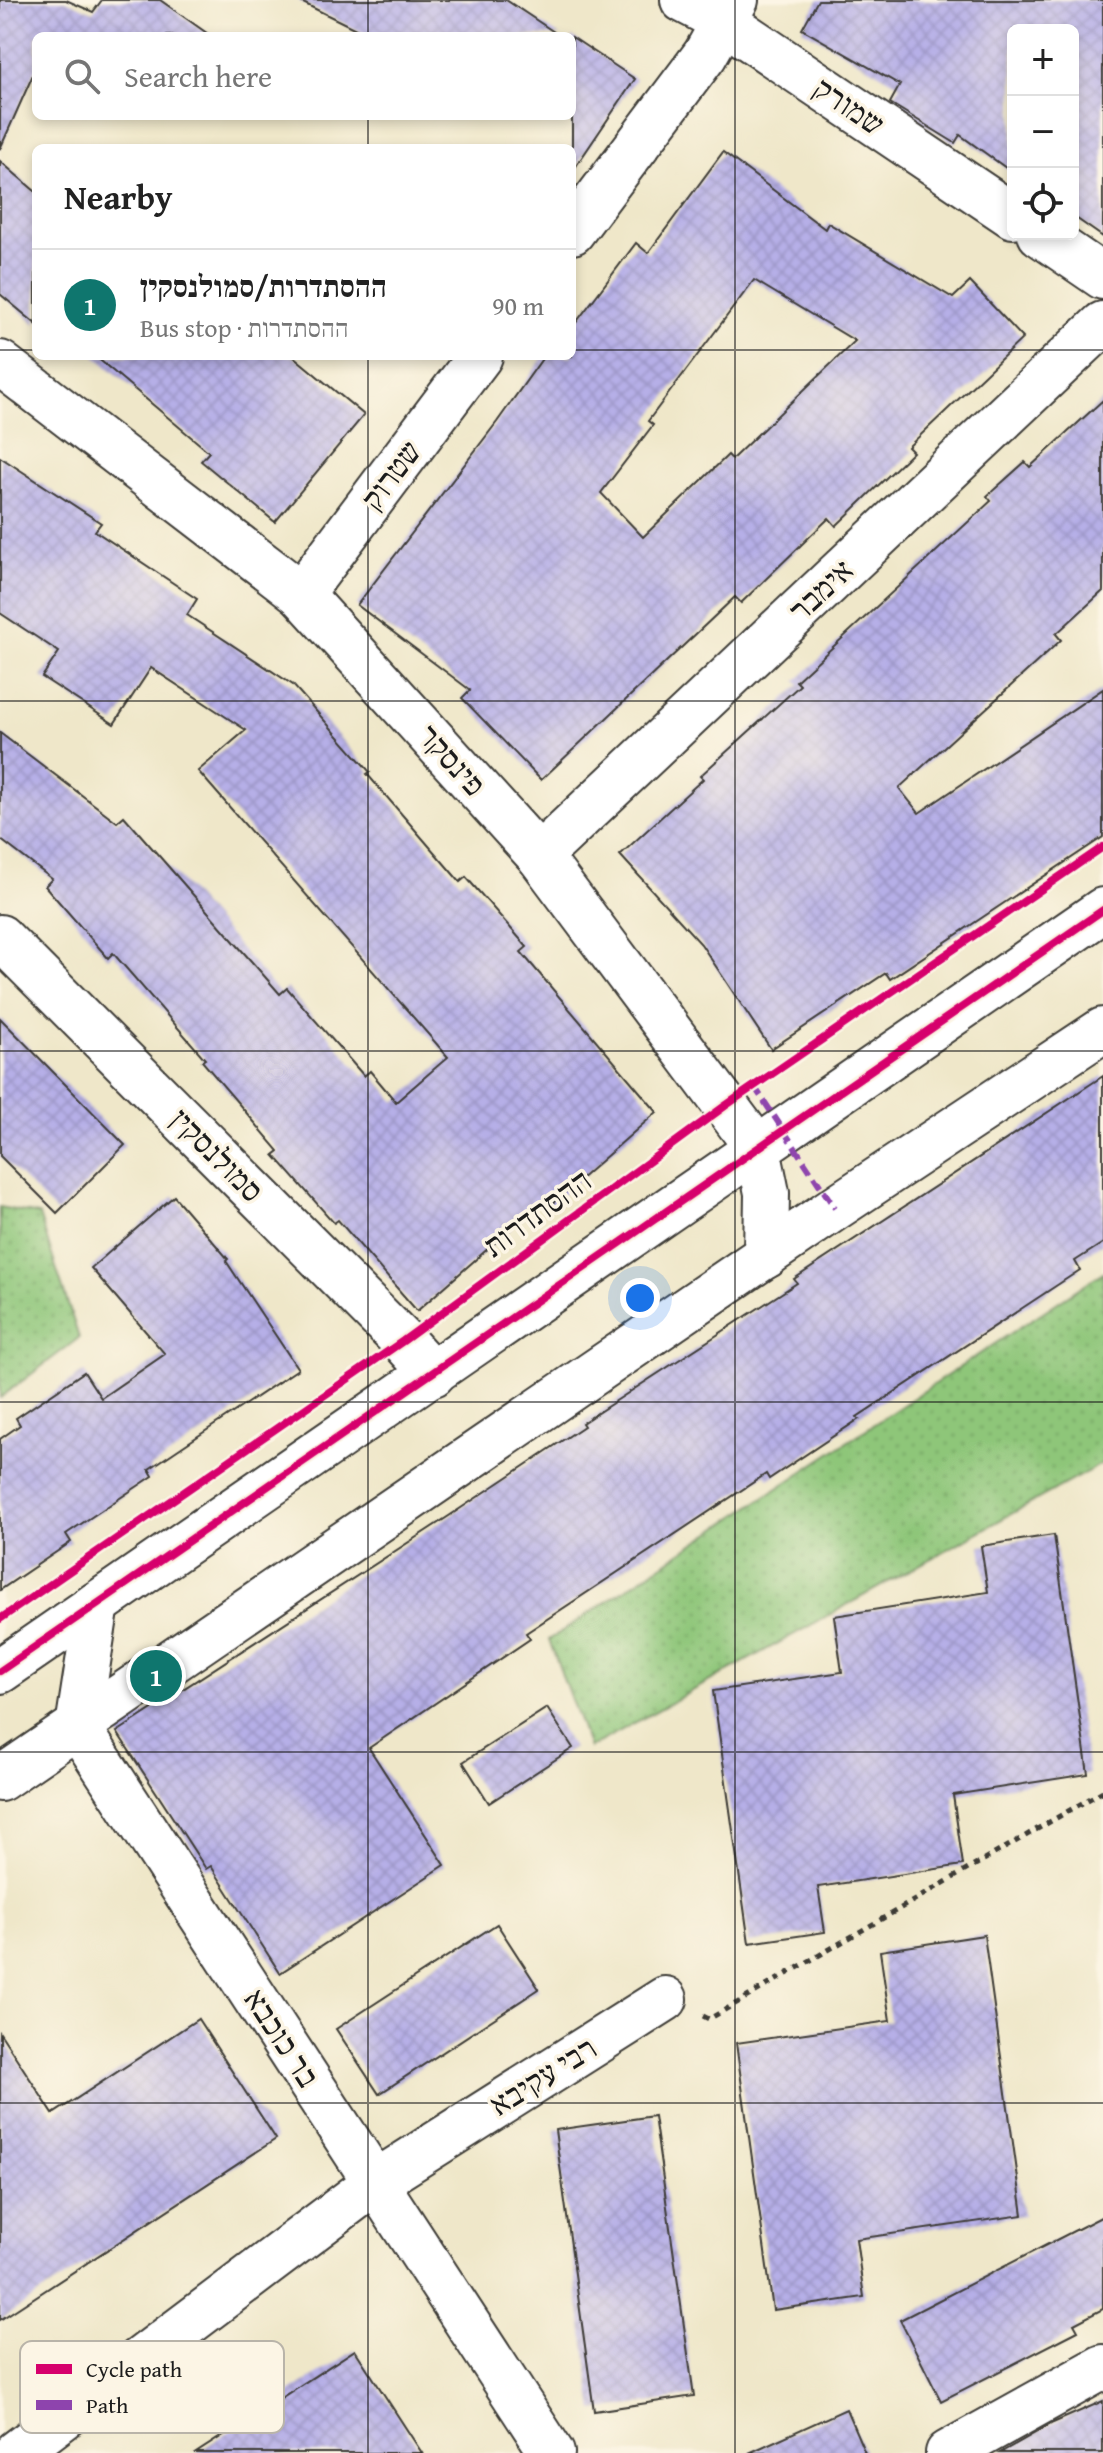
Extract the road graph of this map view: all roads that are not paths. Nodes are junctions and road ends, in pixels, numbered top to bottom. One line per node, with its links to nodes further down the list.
1 (683, 0): 2 (street, שמורק)
2 (730, 11): 3 (street, שמורק); 4 (street)
3 (1007, 212)
4 (576, 227)
5 (1049, 240): 6 (street)
6 (1103, 277)
7 (1103, 324): 11 (street, אימבר)
8 (477, 360): 10 (street, שטרוק)
9 (0, 363): 10 (street, פינסקר)
10 (301, 594): 11 (street, פינסקר)
11 (539, 856): 15 (street, פינסקר)
12 (1103, 910): 15 (street)
13 (0, 937): 17 (street, סמולנסקין)
14 (1103, 1030): 16 (street)
15 (758, 1149): 16 (street, פינסקר); 17 (street)
16 (766, 1256): 20 (street)
17 (433, 1374): 18 (street)
18 (97, 1604): 19 (street); 20 (street)
19 (0, 1671)
20 (78, 1727): 21 (street); 23 (street, בר כוכבא)
21 (0, 1779)
22 (665, 1999): 23 (street, רבי עקיבא)
23 (376, 2182): 24 (street, רבי עקיבא); 29 (street, בר כוכבא)
24 (165, 2341)
25 (1103, 2367): 27 (street)
26 (43, 2433): 28 (street, רבי עקיבא)
27 (950, 2451)
28 (16, 2453)
29 (552, 2453)

